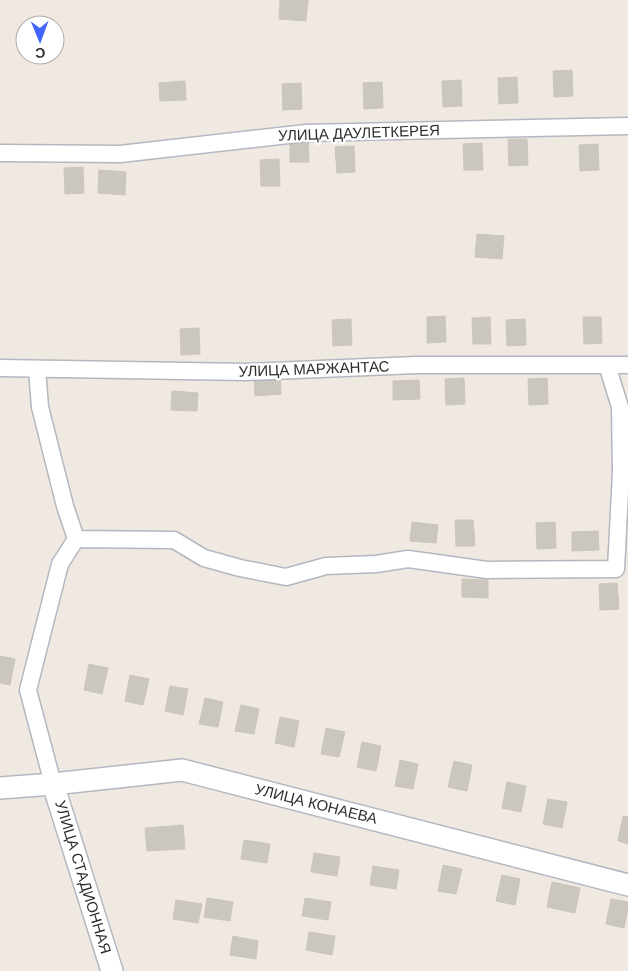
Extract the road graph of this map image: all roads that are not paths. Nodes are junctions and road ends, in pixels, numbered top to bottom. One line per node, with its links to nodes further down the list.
1 (628, 126): 2 (street, УЛИЦА ДАУЛЕТКЕРЕЯ)
2 (0, 153)
3 (607, 365): 4 (street, УЛИЦА МАРЖАНТАС); 6 (street, УЛИЦА МАРЖАНТАС); 8 (street)
4 (628, 365)
5 (0, 368): 6 (street, УЛИЦА МАРЖАНТАС)
6 (37, 369): 7 (street)
7 (76, 538): 8 (street); 9 (street)
8 (622, 569)
9 (53, 784): 10 (street, УЛИЦА КОНАЕВА); 11 (street, УЛИЦА КОНАЕВА); 12 (street, УЛИЦА СТАДИОННАЯ)
10 (0, 788)
11 (628, 885)
12 (112, 971)

